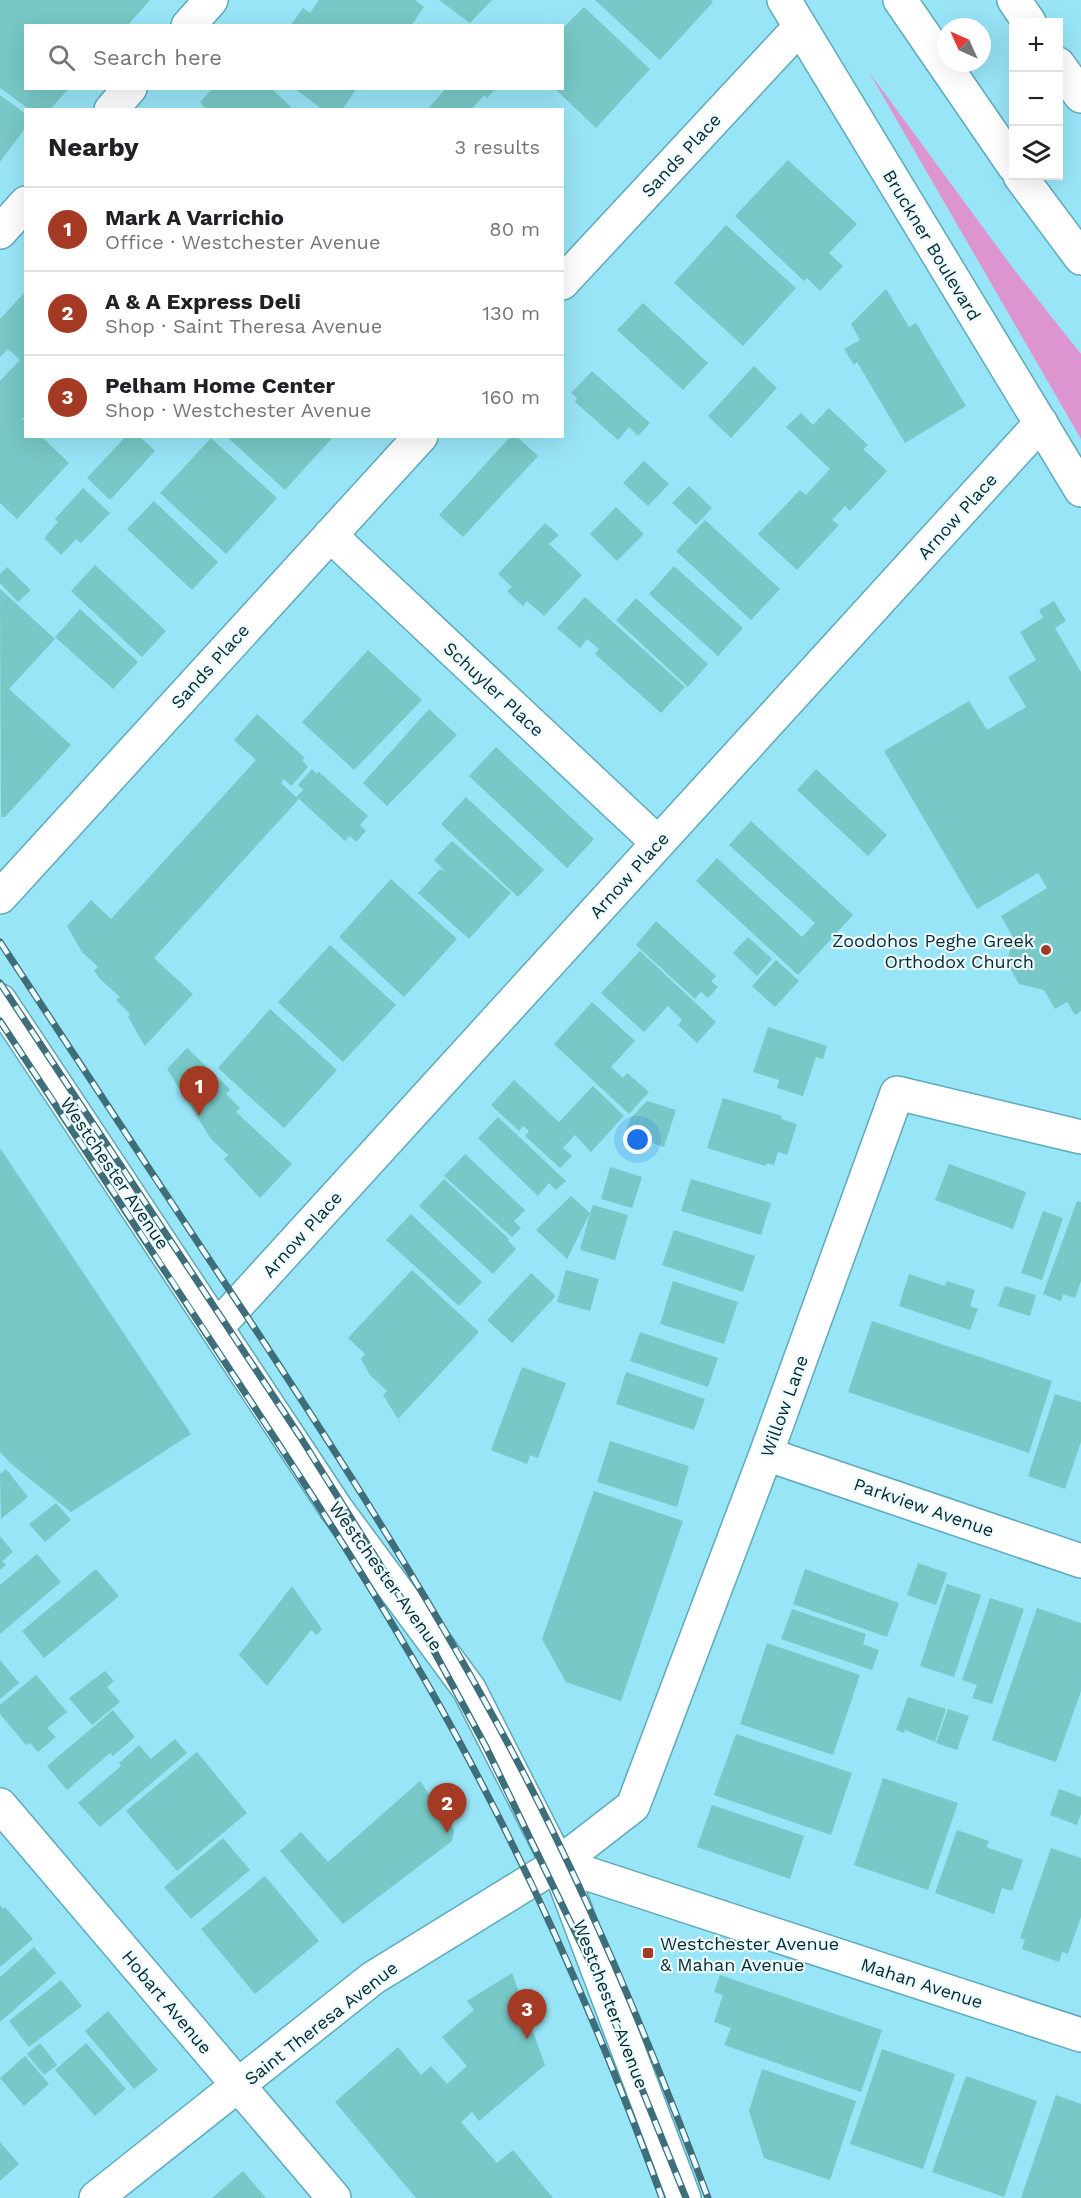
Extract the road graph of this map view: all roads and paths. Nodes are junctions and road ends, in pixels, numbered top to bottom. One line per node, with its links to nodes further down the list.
1 (211, 0): 6 (main road)
2 (900, 0): 11 (main road)
3 (1014, 0): 5 (main road)
4 (792, 14): 16 (main road, Sands Place); 17 (main road, Bruckner Boulevard)
5 (1026, 18)
6 (190, 24)
7 (1063, 70): 9 (main road)
8 (128, 90): 10 (main road)
9 (1081, 96)
10 (113, 108)
11 (1009, 159)
12 (1023, 180): 15 (main road)
13 (24, 205): 14 (main road)
14 (0, 232)
15 (1081, 258)
16 (564, 281)
17 (1041, 423): 19 (main road, Bruckner Boulevard); 21 (main road, Arnow Place)
18 (419, 438): 20 (main road, Sands Place)
19 (1081, 490)
20 (330, 535): 21 (main road, Schuyler Place); 22 (main road, Sands Place)
21 (658, 843): 25 (main road, Arnow Place)
22 (0, 897)
23 (0, 1001): 25 (main road, Westchester Avenue)
24 (1081, 1137): 26 (main road, Willow Lane)
25 (218, 1326): 29 (main road, Westchester Avenue)
26 (766, 1454): 27 (main road, Parkview Avenue); 29 (main road, Willow Lane)
27 (1081, 1561)
28 (0, 1805): 31 (main road, Hobart Avenue)
29 (558, 1864): 30 (main road, Mahan Avenue); 31 (main road, Saint Theresa Avenue); 34 (main road, Westchester Avenue)
30 (1081, 2035)
31 (239, 2086): 32 (main road, Saint Theresa Avenue); 33 (main road, Hobart Avenue)
32 (96, 2198)
33 (334, 2198)
34 (684, 2198)

